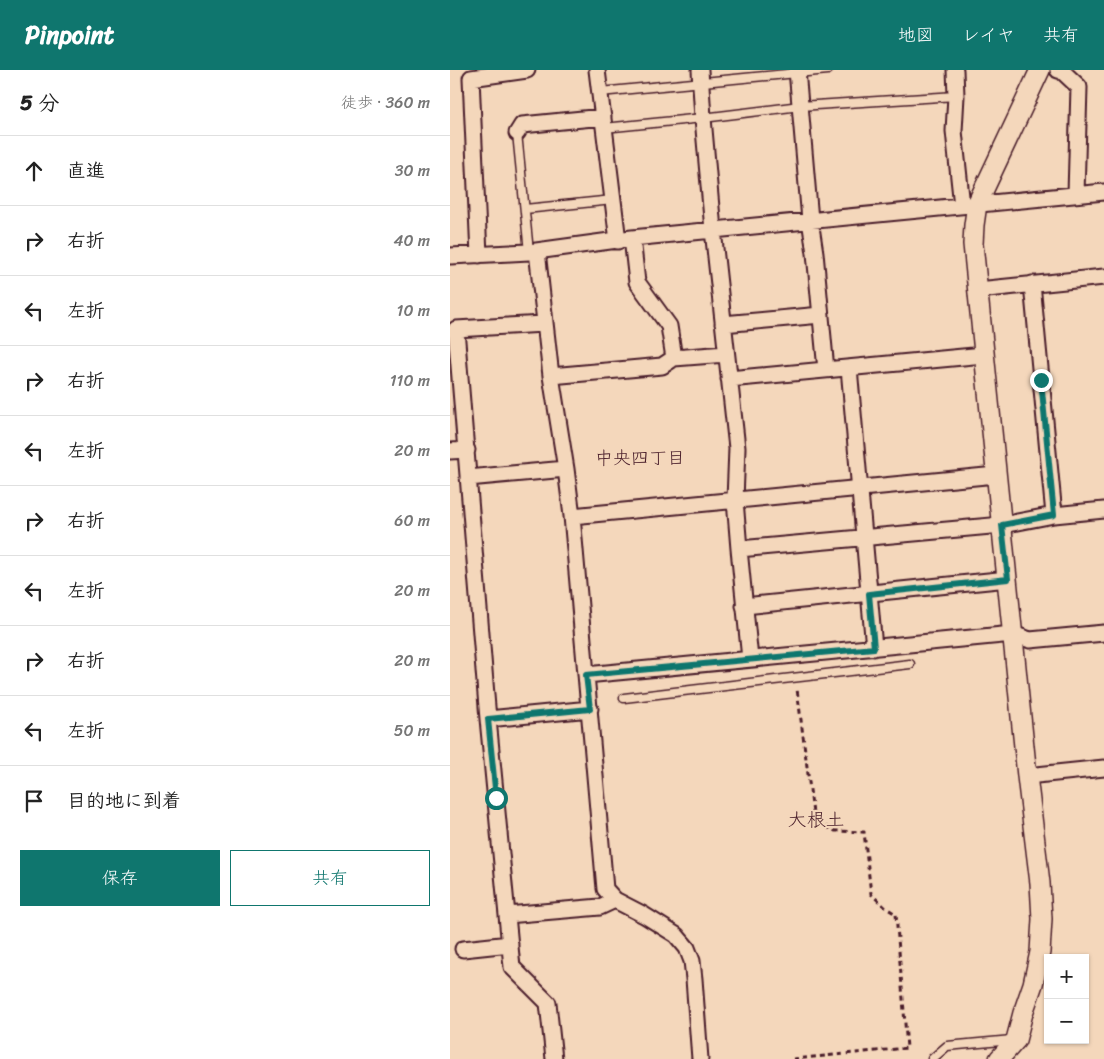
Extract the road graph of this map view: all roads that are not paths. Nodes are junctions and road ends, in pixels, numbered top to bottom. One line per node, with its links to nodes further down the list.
1 (527, 70): 8 (street)
2 (597, 70): 10 (street)
3 (828, 70): 7 (lane)
4 (955, 70): 11 (street)
5 (1040, 70): 19 (street)
6 (1058, 70): 17 (street)
7 (798, 71): 9 (lane); 12 (street)
8 (503, 72): 25 (street)
9 (701, 76): 10 (lane); 13 (street)
10 (600, 92): 14 (street)
11 (956, 96): 12 (lane); 19 (street)
12 (800, 106): 13 (lane); 21 (street)
13 (703, 118): 14 (lane); 22 (street)
14 (604, 122): 15 (street); 18 (street)
15 (517, 133): 20 (lane)
16 (1104, 192): 17 (street)
17 (1076, 194): 19 (street)
18 (613, 200): 20 (lane); 23 (street)
19 (970, 205): 21 (street); 29 (street)
20 (525, 209): 24 (lane)
21 (810, 220): 22 (street); 30 (street)
22 (713, 230): 23 (street); 32 (street)
23 (625, 239): 24 (street); 35 (street)
24 (533, 252): 25 (street); 31 (street)
25 (479, 254): 26 (street)
26 (450, 256)
27 (1104, 277): 28 (street)
28 (1032, 284): 29 (street); 48 (street)
29 (978, 290): 34 (street)
30 (821, 315): 32 (street); 37 (street)
31 (544, 324): 38 (street); 40 (street)
32 (723, 324): 33 (street)
33 (726, 354): 35 (street); 39 (street)
34 (984, 355): 36 (street); 43 (street)
35 (674, 358): 38 (street)
36 (849, 368): 37 (street); 45 (street)
37 (826, 370): 39 (street)
38 (551, 376): 42 (street)
39 (730, 379): 46 (street)
40 (467, 450): 41 (street); 44 (street)
41 (450, 451)
42 (566, 469): 44 (street); 49 (street)
43 (996, 474): 45 (street); 50 (street)
44 (468, 478): 64 (street)
45 (860, 488): 46 (street); 51 (street)
46 (735, 500): 49 (street); 52 (street)
47 (1104, 510): 48 (street)
48 (1054, 515): 50 (street)
49 (572, 516): 61 (street)
50 (1002, 525): 51 (street); 53 (street)
51 (864, 538): 52 (street); 54 (street)
52 (739, 549): 55 (street)
53 (1008, 579): 54 (street); 57 (street)
54 (869, 594): 55 (street); 58 (street)
55 (744, 606): 59 (street)
56 (1104, 633): 57 (street)
57 (1013, 634): 58 (street); 66 (street)
58 (874, 648): 59 (street)
59 (750, 659): 61 (street)
60 (910, 664): 62 (lane)
61 (586, 675): 63 (street)
62 (624, 698)
63 (590, 709): 64 (street); 67 (street)
64 (488, 719): 68 (street)
65 (1104, 768): 66 (street)
66 (1027, 776): 71 (street)
67 (615, 900): 68 (street); 73 (street)
68 (507, 915): 69 (street)
69 (510, 944): 70 (street); 72 (street)
70 (463, 949)
71 (1016, 1040): 74 (lane); 75 (street)
72 (554, 1059)
73 (700, 1059)
74 (932, 1059)
75 (999, 1059)

